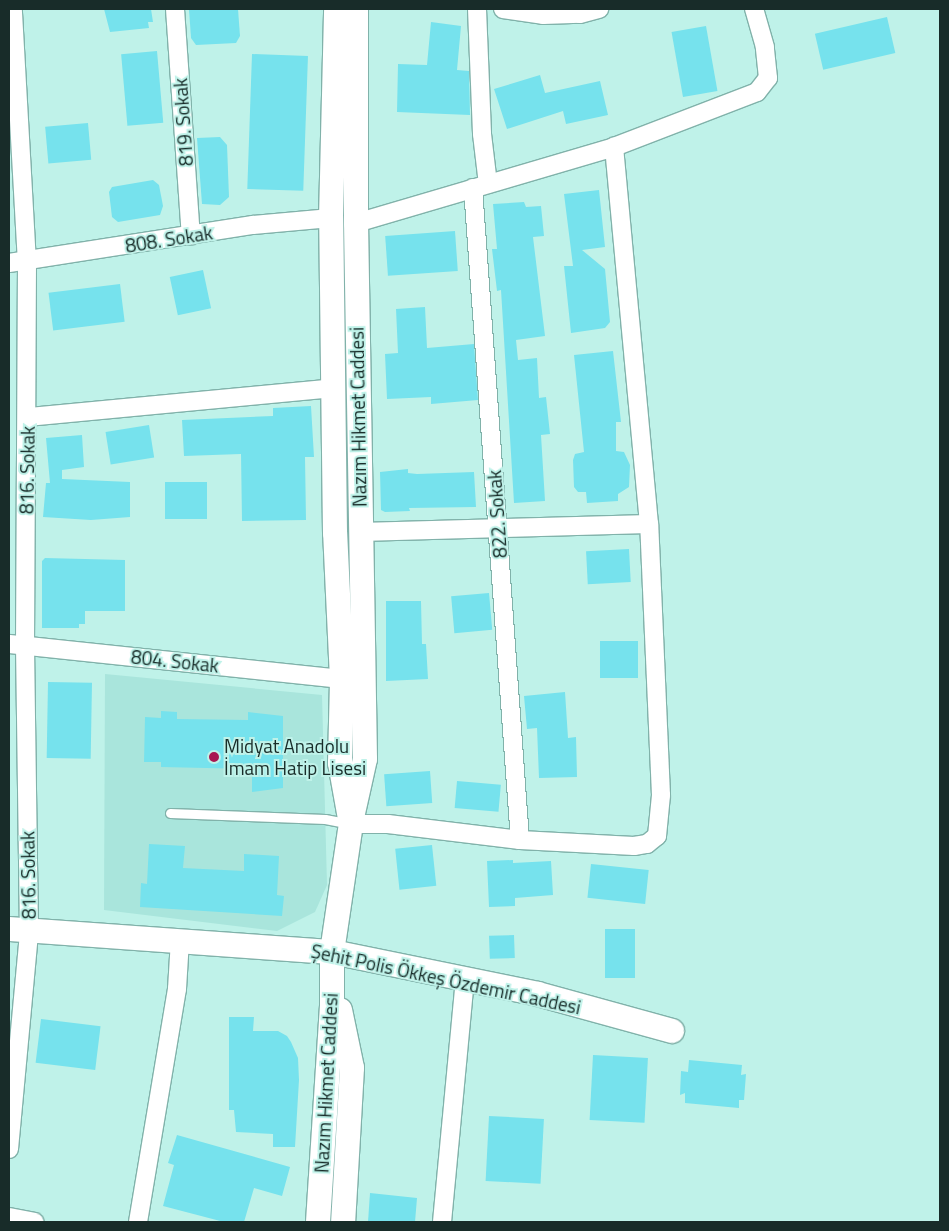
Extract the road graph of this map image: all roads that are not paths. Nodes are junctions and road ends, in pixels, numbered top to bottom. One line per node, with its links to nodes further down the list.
1 (14, 9): 14 (street, 816. Sokak)
2 (175, 9): 13 (street, 819. Sokak)
3 (336, 9): 11 (street, Nazım Hikmet Caddesi)
4 (356, 9): 12 (street, Nazım Hikmet Caddesi)
5 (477, 9): 10 (street, 822. Sokak)
6 (503, 9): 7 (street)
7 (599, 9)
8 (754, 9): 9 (street)
9 (614, 147): 10 (street); 18 (street)
10 (480, 186): 12 (street); 19 (street, 822. Sokak)
11 (331, 218): 13 (street, 808. Sokak); 16 (street, Nazım Hikmet Caddesi)
12 (356, 222): 20 (street, Nazım Hikmet Caddesi)
13 (190, 235): 14 (street, 808. Sokak)
14 (28, 262): 15 (street, 808. Sokak); 17 (street, 816. Sokak)
15 (9, 263)
16 (333, 388): 17 (street); 22 (street, Nazım Hikmet Caddesi)
17 (28, 417): 21 (street, 816. Sokak)
18 (649, 524): 19 (street); 25 (street)
19 (498, 527): 20 (street); 25 (street, 822. Sokak)
20 (360, 532): 24 (street, Nazım Hikmet Caddesi)
21 (17, 645): 22 (street, 804. Sokak); 26 (street, 816. Sokak)
22 (342, 679): 24 (street, Nazım Hikmet Caddesi)
23 (170, 813): 24 (lane)
24 (350, 824): 25 (street); 28 (street, Nazım Hikmet Caddesi)
25 (520, 840)
26 (19, 930): 27 (street, Şehit Polis Ökkeş Özdemir Caddesi); 31 (street, 816. Sokak)
27 (180, 940): 28 (street, Şehit Polis Ökkeş Özdemir Caddesi); 34 (street)
28 (332, 962): 29 (street, Şehit Polis Ökkeş Özdemir Caddesi); 35 (street, Nazım Hikmet Caddesi); 36 (street)
29 (465, 979): 30 (street, Şehit Polis Ökkeş Özdemir Caddesi); 37 (street)
30 (672, 1031)
31 (9, 1149)
32 (9, 1217): 33 (street)
33 (35, 1222)
34 (138, 1222)
35 (318, 1222)
36 (343, 1222)
37 (442, 1222)

